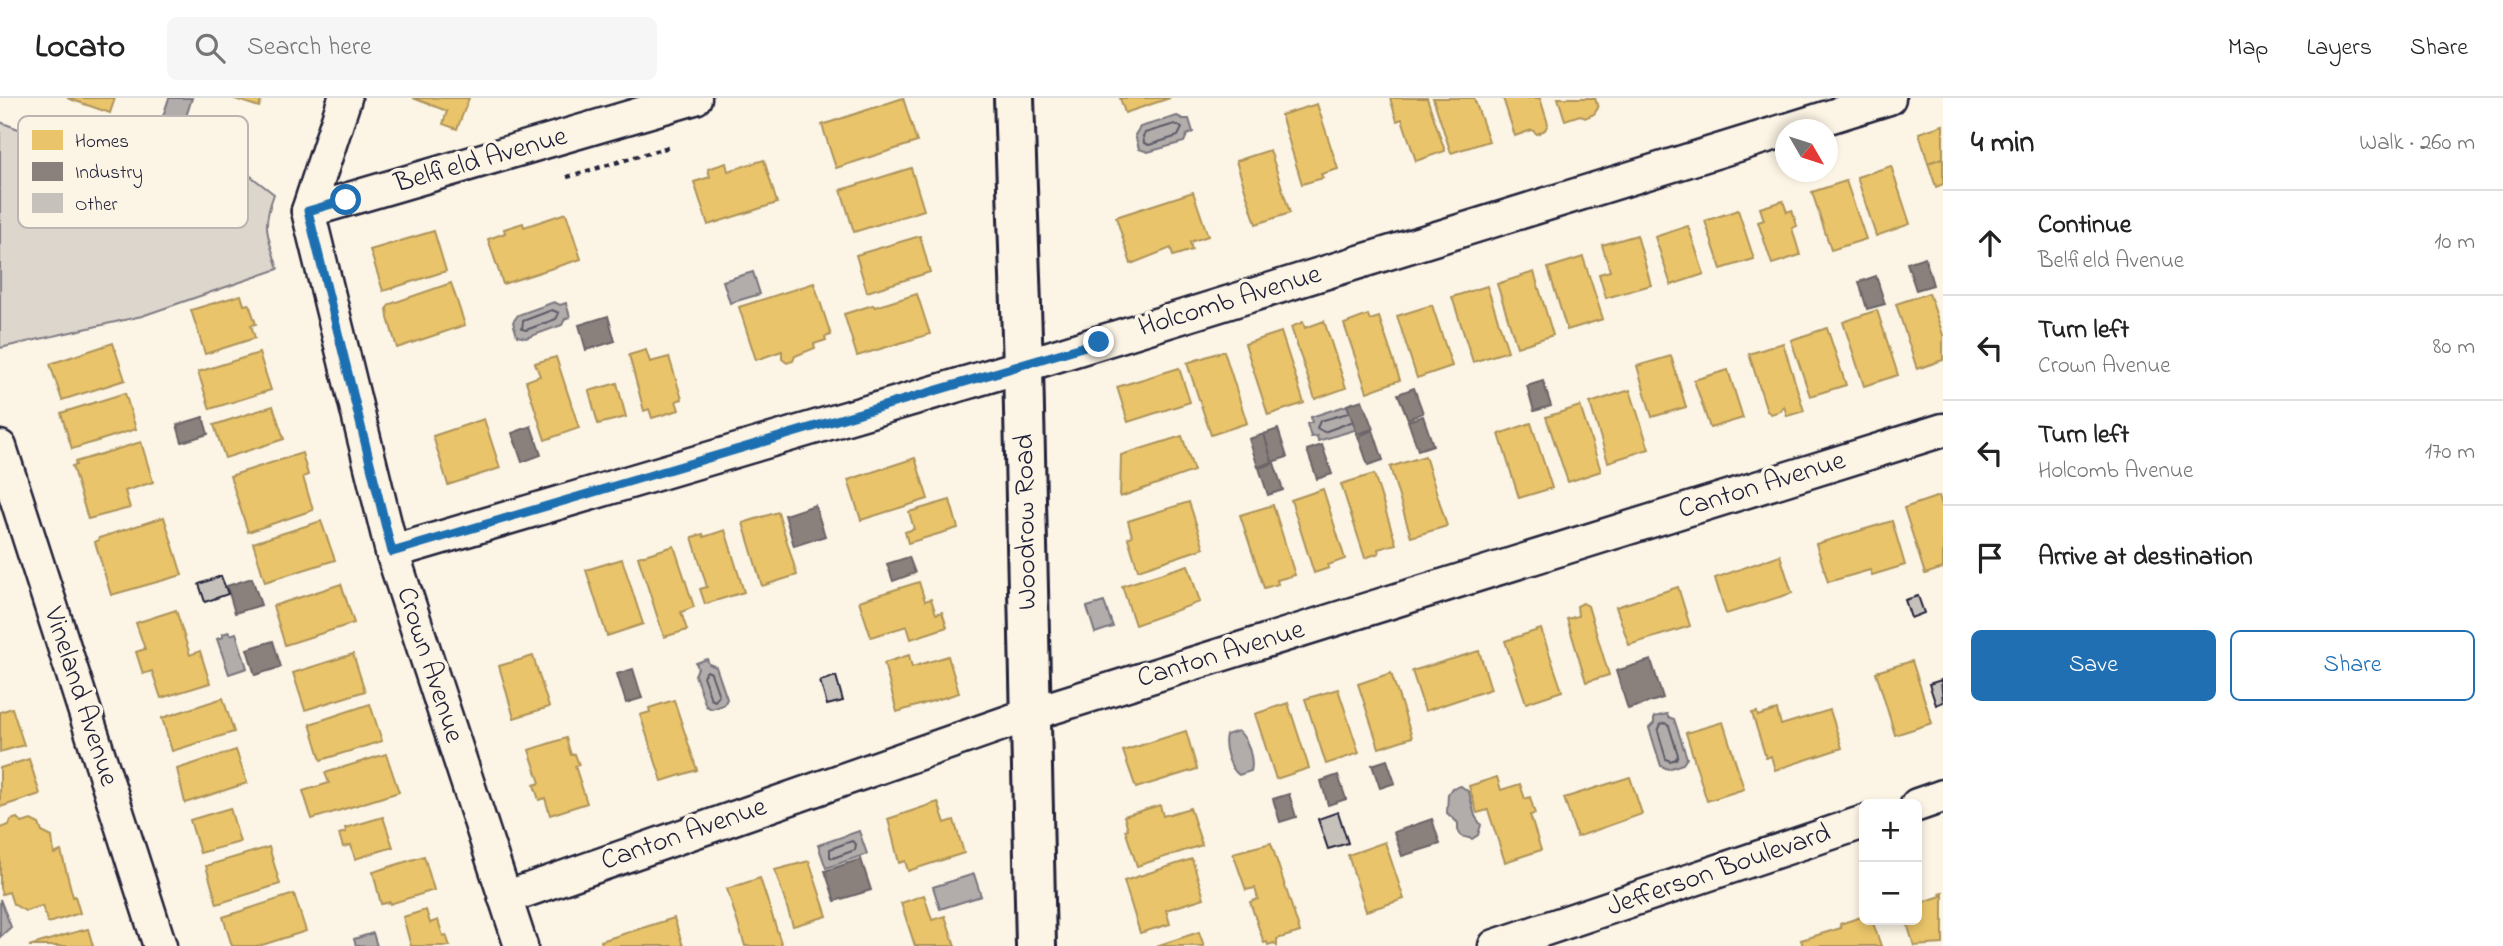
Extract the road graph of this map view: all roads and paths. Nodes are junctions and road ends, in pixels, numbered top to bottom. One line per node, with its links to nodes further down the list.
1 (345, 98): 9 (street)
2 (695, 98): 9 (street, Belfield Avenue)
3 (1014, 98): 10 (street, Woodrow Road)
4 (1889, 98): 5 (street, Holcomb Avenue)
5 (1821, 119)
6 (1775, 133): 10 (street, Holcomb Avenue)
7 (669, 147): 8 (path)
8 (567, 177)
9 (308, 211): 13 (street, Crown Avenue)
10 (1023, 366): 13 (street, Holcomb Avenue); 14 (street, Woodrow Road)
11 (1943, 430): 14 (street, Canton Avenue)
12 (0, 447): 19 (street, Vineland Avenue)
13 (392, 552): 18 (street, Crown Avenue)
14 (1031, 714): 18 (street, Canton Avenue); 21 (street, Woodrow Road)
15 (1943, 796): 16 (street)
16 (1922, 803)
17 (1859, 824): 22 (street, Jefferson Boulevard)
18 (505, 898): 20 (street, Crown Avenue)
19 (160, 946)
20 (521, 946)
21 (1036, 946)
22 (1495, 946)

